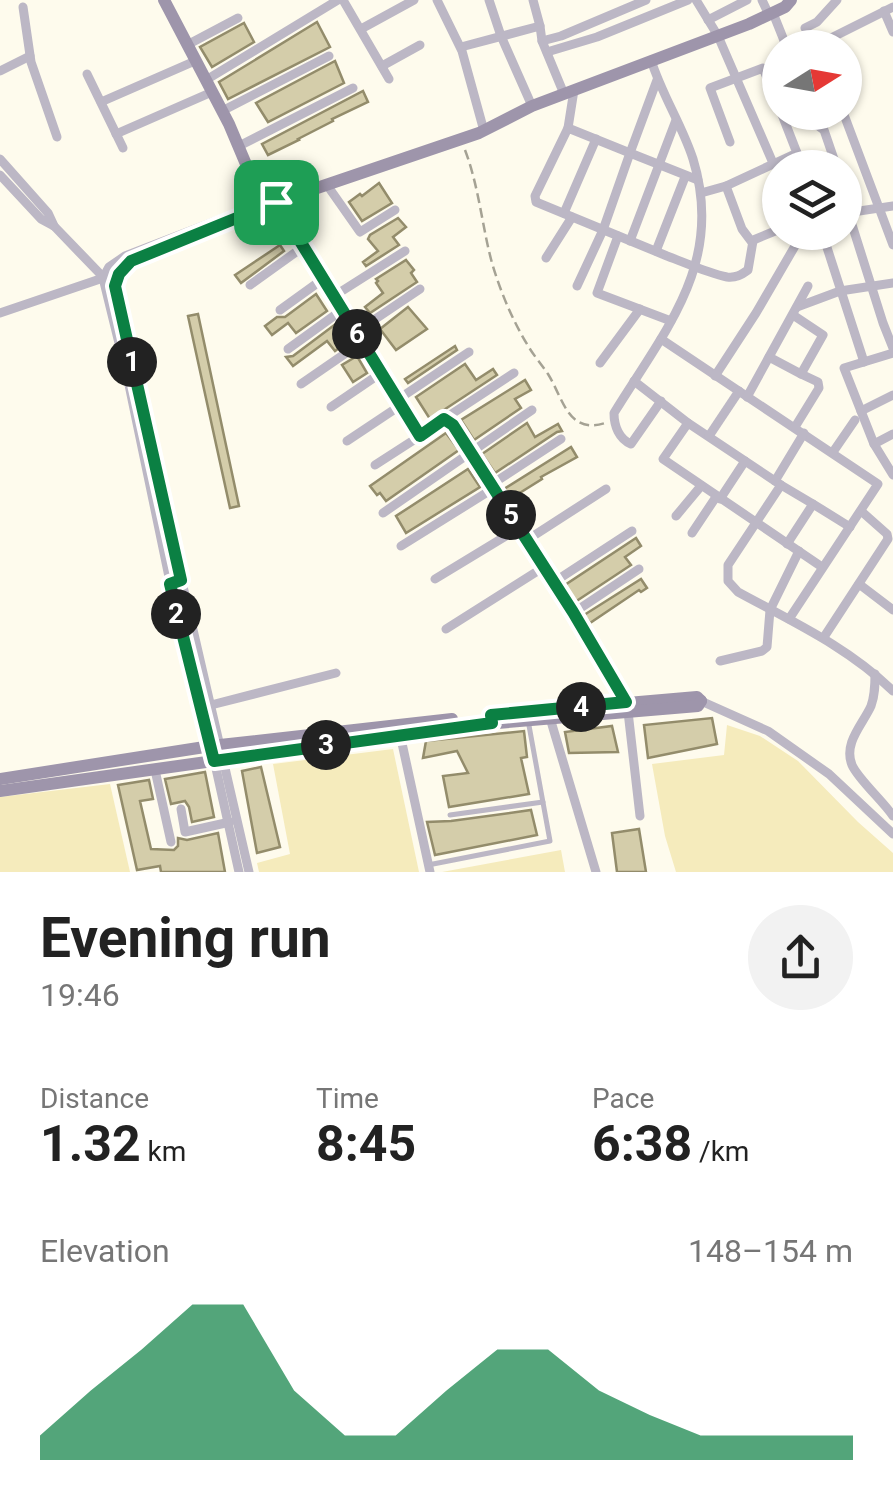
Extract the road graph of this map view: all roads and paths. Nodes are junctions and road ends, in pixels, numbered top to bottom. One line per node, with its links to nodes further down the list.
1 (164, 0): 29 (street)
2 (341, 0): 22 (street); 44 (street)
3 (413, 0): 22 (street)
4 (437, 0): 31 (street)
5 (489, 0): 26 (street)
6 (533, 0): 20 (street)
7 (612, 0): 16 (street)
8 (646, 0): 16 (street)
9 (692, 0): 19 (street); 32 (street)
10 (747, 0): 19 (street)
11 (762, 0): 17 (street)
12 (792, 0): 17 (street)
13 (837, 0): 21 (street)
14 (23, 6): 33 (street)
15 (888, 9): 24 (street); 25 (street)
16 (618, 11): 28 (street)
17 (771, 14): 23 (street); 27 (street)
18 (238, 18): 29 (street)
19 (708, 20): 27 (street)
20 (540, 26): 26 (street); 28 (street)
21 (805, 28)
22 (361, 29): 37 (street)
23 (779, 30)
24 (847, 30)
25 (893, 32)
26 (501, 36): 31 (street); 48 (street)
27 (718, 36): 35 (street); 41 (street)
28 (542, 40): 32 (street)
29 (187, 45): 36 (street)
30 (420, 45): 37 (street)
31 (461, 48): 54 (street)
32 (547, 52): 46 (street)
33 (30, 56): 39 (street); 55 (street)
34 (329, 56): 49 (street)
35 (651, 60): 43 (street); 46 (street)
36 (196, 61): 44 (street); 47 (street)
37 (382, 66): 42 (street)
38 (762, 70): 41 (street)
39 (0, 71)
40 (87, 74): 47 (street)
41 (736, 76): 57 (street); 60 (street)
42 (389, 79)
43 (657, 80): 50 (street); 61 (street)
44 (209, 86): 49 (street); 53 (street)
45 (352, 88): 58 (street)
46 (569, 92): 48 (street); 51 (street)
47 (101, 102): 53 (street)
48 (532, 106): 54 (street)
49 (222, 111): 58 (street)
50 (676, 120): 63 (street); 67 (street)
51 (568, 128): 56 (street); 76 (street)
52 (849, 130): 73 (street)
53 (116, 134): 59 (street)
54 (473, 135): 68 (street); 132 (path)
55 (56, 137)
56 (596, 139): 61 (street); 76 (street)
57 (730, 142)
58 (239, 146): 71 (street)
59 (123, 148)
60 (767, 150)
61 (630, 153): 63 (street); 78 (street)
62 (0, 159): 77 (street)
63 (658, 166): 66 (street); 81 (street)
64 (762, 168): 69 (street)
65 (0, 174): 77 (street)
66 (686, 177): 67 (street); 89 (street)
67 (698, 180): 70 (street)
68 (327, 184): 71 (street); 74 (street)
69 (726, 186): 70 (street); 82 (street)
70 (702, 193): 91 (street)
71 (265, 205): 84 (street); 92 (street); 99 (street)
72 (893, 206): 73 (street)
73 (881, 209): 75 (street); 83 (street)
74 (395, 210)
75 (862, 211)
76 (568, 215): 78 (street); 90 (street)
77 (54, 226): 92 (street)
78 (603, 230): 79 (street); 97 (street)
79 (618, 236): 81 (street); 103 (street)
80 (762, 238): 82 (street)
81 (630, 240): 89 (street)
82 (753, 242): 91 (street)
83 (893, 245)
84 (303, 247): 93 (street); 95 (street)
85 (793, 250): 121 (street)
86 (828, 250): 101 (street)
87 (861, 250): 96 (street)
88 (404, 252): 102 (street)
89 (656, 252): 91 (street)
90 (546, 258)
91 (696, 267): 108 (street)
92 (103, 278): 99 (street); 107 (street); 171 (street)
93 (323, 279): 102 (street); 104 (street)
94 (893, 284): 96 (street)
95 (250, 285)
96 (872, 285): 101 (street); 113 (street)
97 (577, 286)
98 (808, 286): 106 (street)
99 (115, 289): 169 (street)
100 (420, 289): 109 (street)
101 (840, 290): 106 (street); 116 (street)
102 (334, 296): 105 (street)
103 (640, 309): 108 (street); 117 (street)
104 (280, 310)
105 (342, 310): 109 (street); 112 (street)
106 (795, 311): 115 (street); 120 (street)
107 (0, 314)
108 (670, 321): 110 (street)
109 (356, 332): 111 (street)
110 (661, 339): 121 (street); 122 (street)
111 (362, 342): 118 (street); 123 (street)
112 (288, 349)
113 (893, 350): 116 (street)
114 (468, 352): 127 (street)
115 (769, 358): 120 (street); 124 (street)
116 (864, 362): 130 (street)
117 (600, 363)
118 (382, 373): 127 (street); 128 (street)
119 (514, 373): 131 (street)
120 (801, 374): 134 (street)
121 (715, 376): 124 (street)
122 (634, 381): 126 (street); 126 (street)
123 (302, 384)
124 (743, 394): 134 (street); 137 (street)
125 (893, 395): 130 (street)
126 (661, 401): 133 (street)
127 (399, 402): 136 (street); 139 (street)
128 (331, 407)
129 (532, 410): 141 (street)
130 (858, 416): 140 (street); 142 (street)
131 (444, 419): 136 (street); 141 (street)
132 (608, 421)
133 (688, 422): 137 (street); 148 (street)
134 (800, 430): 142 (street); 146 (street)
135 (893, 434): 140 (street)
136 (420, 436): 144 (street)
137 (708, 436): 143 (street)
138 (562, 439): 147 (street)
139 (348, 441)
140 (874, 444): 145 (street)
141 (470, 451): 147 (street); 153 (street)
142 (833, 452): 152 (street)
143 (745, 461): 146 (street); 150 (street)
144 (375, 465)
145 (893, 474)
146 (778, 483): 151 (street); 155 (street)
147 (493, 486): 157 (street); 163 (street)
148 (701, 486): 150 (street); 154 (street)
149 (606, 489): 161 (street)
150 (718, 498): 155 (street); 160 (street)
151 (813, 504): 156 (street); 162 (street)
152 (861, 511): 156 (street); 158 (street)
153 (383, 513)
154 (676, 516)
155 (756, 524): 162 (street); 174 (street)
156 (850, 527): 166 (street)
157 (519, 528): 161 (street); 168 (street)
158 (890, 529): 172 (street)
159 (632, 530): 170 (street)
160 (692, 533)
161 (527, 540): 165 (street)
162 (787, 544): 164 (street)
163 (401, 546)
164 (799, 551): 166 (street); 174 (street)
165 (544, 567): 170 (street); 178 (street)
166 (822, 567): 177 (street)
167 (639, 569): 176 (street)
168 (436, 579)
169 (181, 580): 171 (street); 173 (street)
170 (554, 582): 176 (street)
171 (170, 584): 173 (street)
172 (859, 584): 175 (street); 179 (street)
173 (180, 605): 185 (street); 191 (street)
174 (770, 610): 177 (street); 180 (street)
175 (893, 610)
176 (573, 612): 186 (street)
177 (790, 619): 179 (street)
178 (446, 629)
179 (824, 638): 182 (street)
180 (720, 661)
181 (336, 673): 185 (street)
182 (875, 674): 183 (street); 200 (street)
183 (893, 692)
184 (701, 701): 186 (street); 202 (street)
185 (211, 705): 191 (street)
186 (627, 707): 187 (street); 188 (street); 199 (street)
187 (550, 718): 189 (street); 207 (street)
188 (491, 719): 189 (street); 190 (street); 191 (street)
189 (528, 720): 196 (lane)
190 (400, 734): 192 (street); 204 (street)
191 (215, 745): 192 (street); 194 (street)
192 (219, 760): 193 (street); 201 (street)
193 (154, 770): 195 (street); 203 (street)
194 (0, 779)
195 (0, 791)
196 (543, 802): 198 (lane); 204 (lane)
197 (181, 809): 201 (street)
198 (450, 815)
199 (640, 816)
200 (893, 816)
201 (233, 822): 205 (street); 206 (street)
202 (893, 834)
203 (171, 842)
204 (429, 868)
205 (239, 872)
206 (249, 872)
207 (596, 872)

